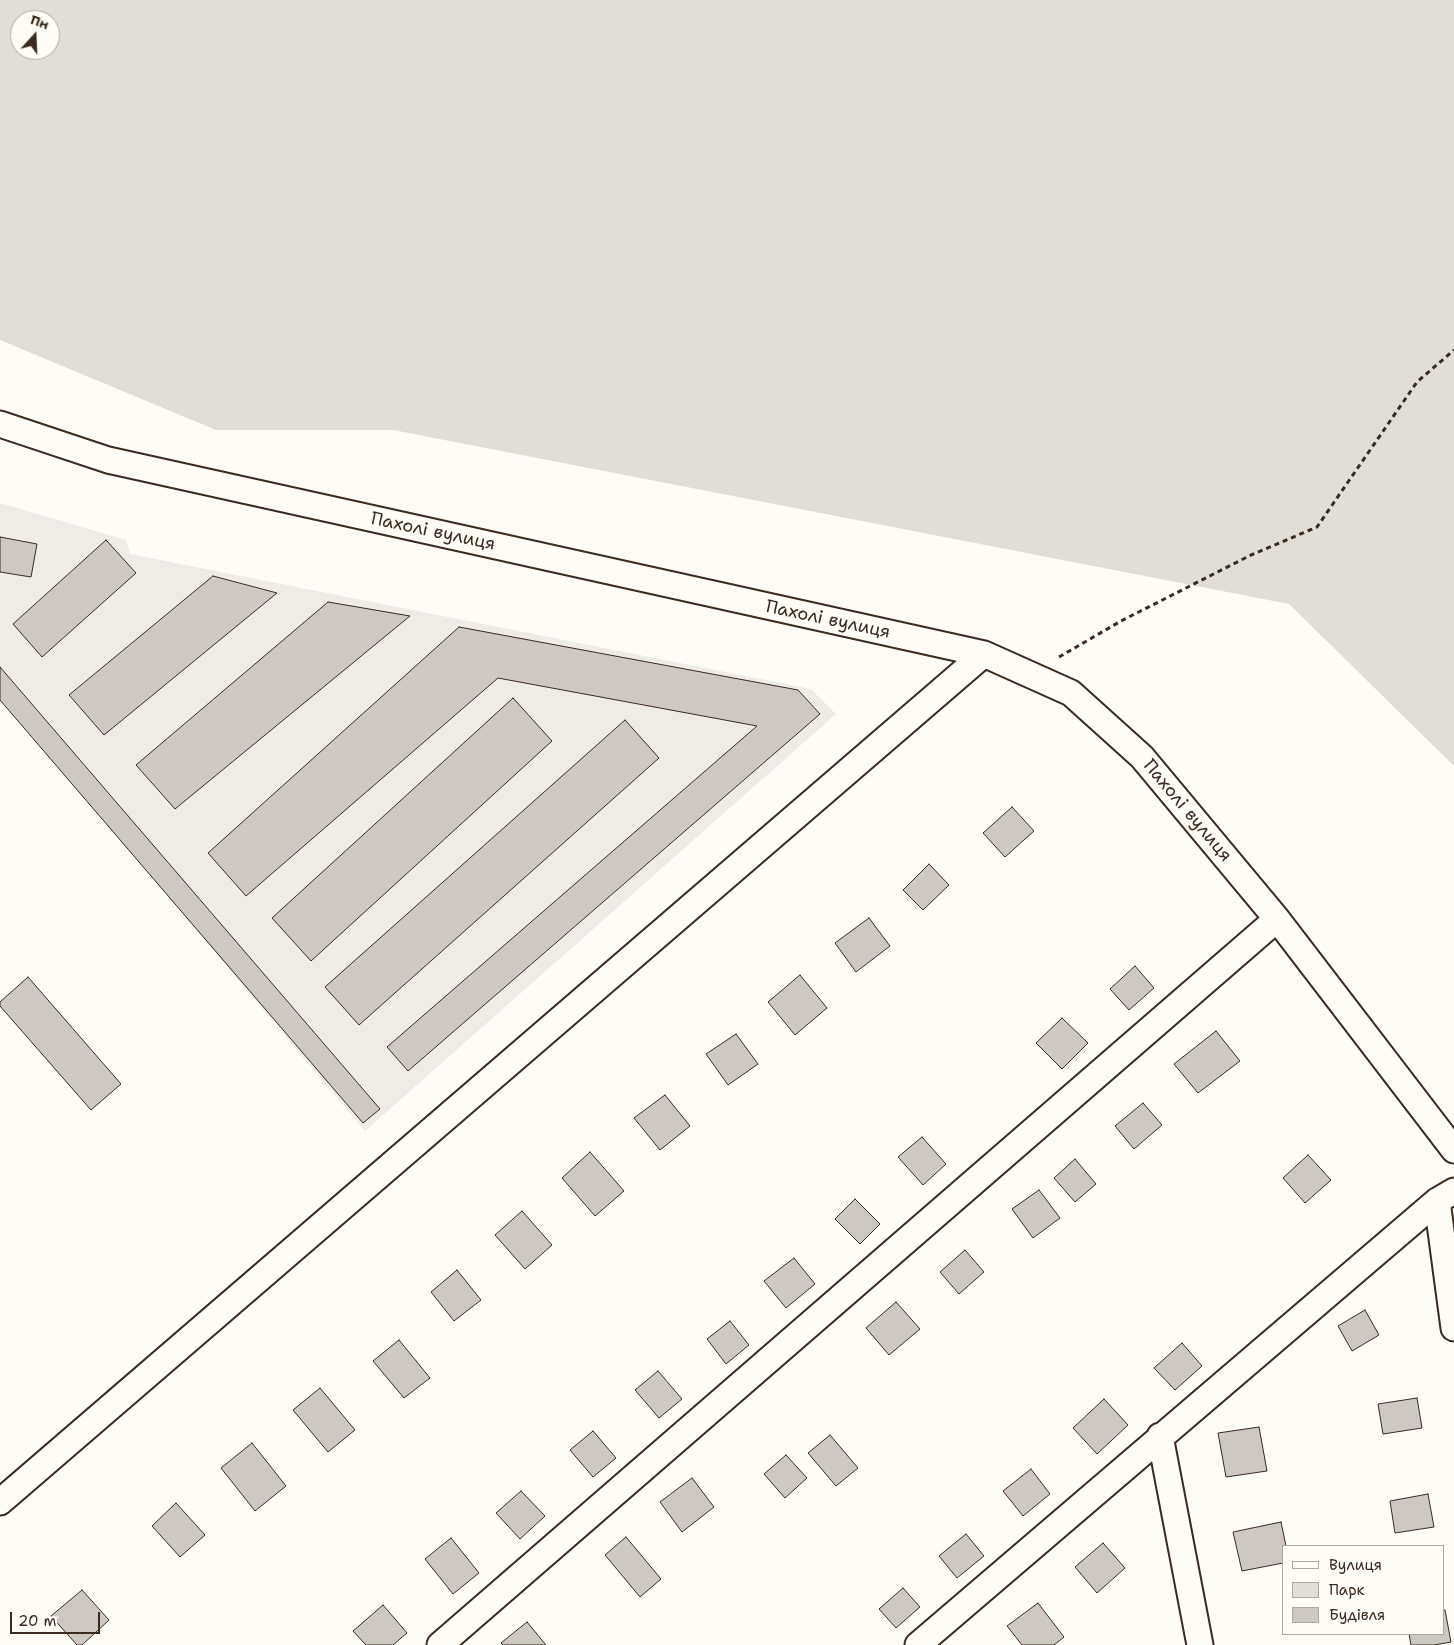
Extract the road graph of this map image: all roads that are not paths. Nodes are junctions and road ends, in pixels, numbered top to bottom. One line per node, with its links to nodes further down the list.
1 (0, 424): 2 (street, Пахолі вулиця)
2 (984, 654): 3 (street, Пахолі вулиця); 8 (street)
3 (1277, 919): 4 (street, Пахолі вулиця); 9 (street)
4 (1454, 1150)
5 (1446, 1196): 6 (street); 7 (street)
6 (1454, 1328)
7 (1160, 1436): 10 (street); 11 (street)
8 (0, 1502)
9 (452, 1641)
10 (918, 1645)
11 (1200, 1645)

